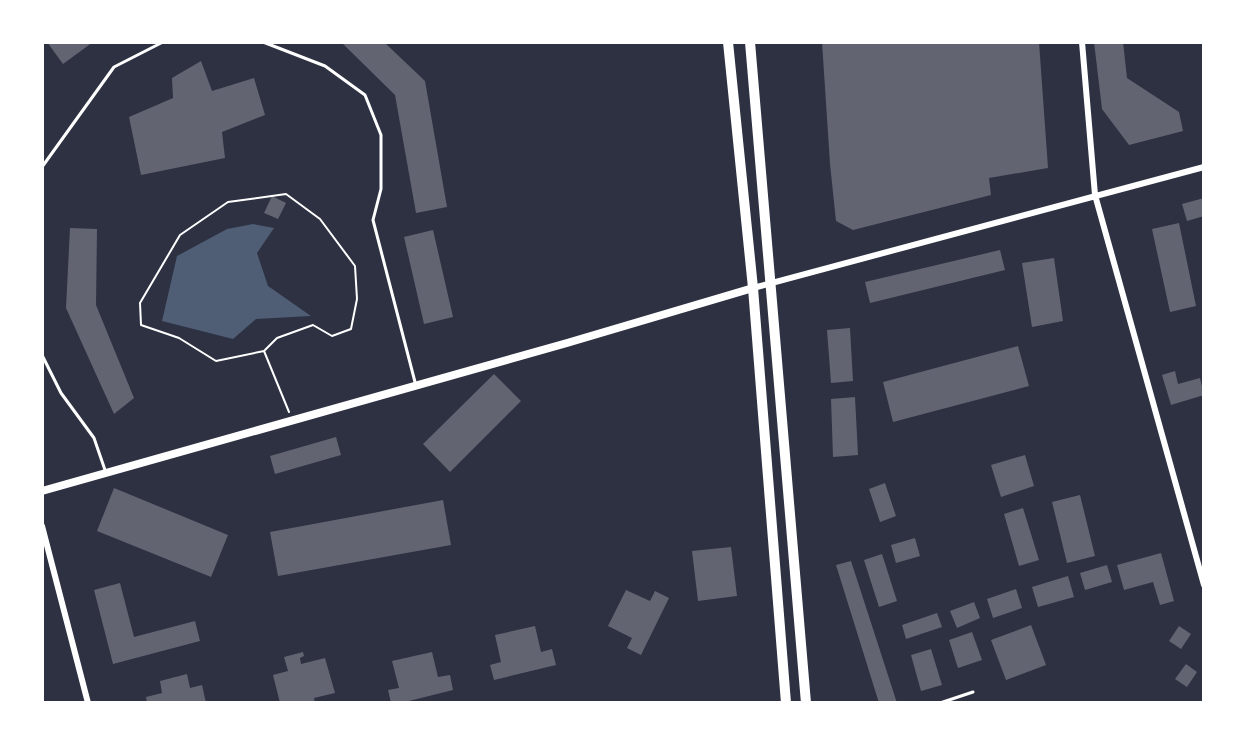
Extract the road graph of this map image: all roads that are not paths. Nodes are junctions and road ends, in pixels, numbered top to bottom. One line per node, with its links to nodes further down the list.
1 (163, 42): 6 (lane)
2 (263, 42): 12 (lane)
3 (728, 42): 10 (main road)
4 (750, 42): 9 (main road)
5 (1082, 42): 8 (street)
6 (42, 167)
7 (1204, 167): 8 (street)
8 (1095, 195): 9 (street); 16 (street)
9 (771, 283): 10 (street); 20 (main road)
10 (753, 288): 12 (street); 19 (main road)
11 (42, 355): 13 (lane)
12 (416, 386): 13 (street)
13 (106, 473): 14 (street)
14 (42, 491)
15 (42, 526): 18 (street)
16 (1204, 585)
17 (973, 692): 21 (lane)
18 (88, 703)
19 (786, 703)
20 (806, 703)
21 (940, 703)

